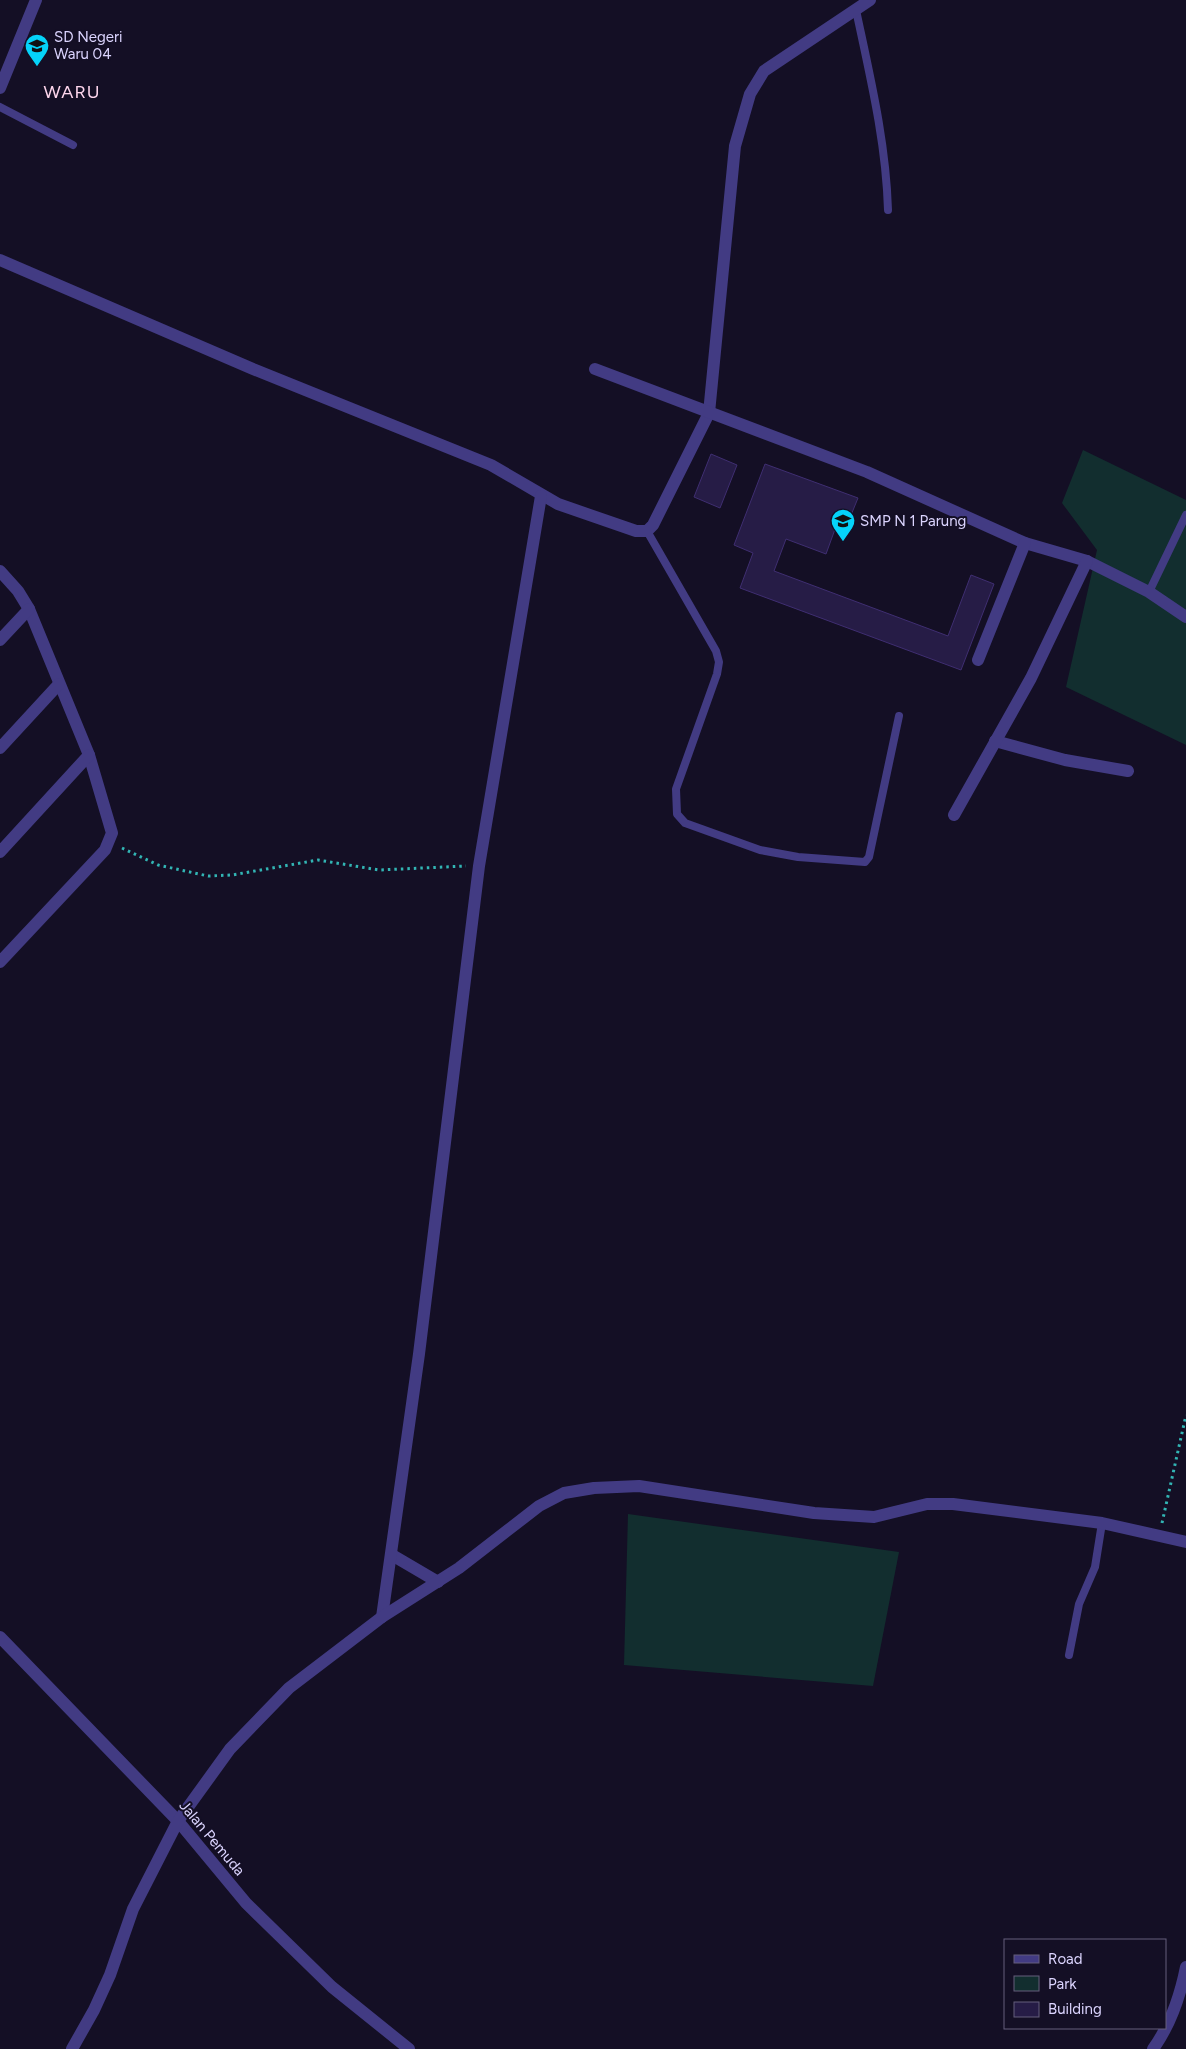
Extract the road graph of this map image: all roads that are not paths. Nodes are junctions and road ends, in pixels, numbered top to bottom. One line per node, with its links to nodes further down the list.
1 (36, 0): 4 (street)
2 (870, 0): 3 (street)
3 (856, 10): 7 (lane); 10 (street)
4 (0, 88)
5 (0, 107): 6 (lane)
6 (73, 144)
7 (888, 210)
8 (0, 260): 11 (street)
9 (595, 369): 10 (street)
10 (709, 413): 13 (street); 14 (street)
11 (541, 496): 13 (street); 33 (street)
12 (1186, 515): 17 (lane)
13 (647, 531): 23 (lane)
14 (1025, 543): 15 (street); 21 (street)
15 (1087, 561): 17 (street); 24 (street)
16 (0, 571): 18 (street)
17 (1149, 592): 19 (street)
18 (29, 609): 20 (street); 22 (street)
19 (1186, 617)
20 (0, 640)
21 (978, 660)
22 (59, 684): 25 (street); 26 (street)
23 (899, 716)
24 (995, 741): 27 (street); 28 (street)
25 (0, 748)
26 (89, 755): 29 (street); 30 (street)
27 (1128, 771)
28 (954, 815)
29 (0, 852)
30 (0, 962)
31 (1102, 1523): 32 (street); 34 (street); 37 (lane)
32 (1186, 1542)
33 (392, 1555): 34 (street); 35 (street)
34 (438, 1582): 35 (street)
35 (382, 1617): 38 (street)
36 (0, 1637): 38 (street, Jalan Pemuda)
37 (1069, 1655)
38 (178, 1821): 41 (street); 42 (street, Jalan Pemuda)
39 (1186, 1967): 40 (street)
40 (1184, 1984): 43 (street)
41 (72, 2049)
42 (409, 2049)
43 (1153, 2049)

